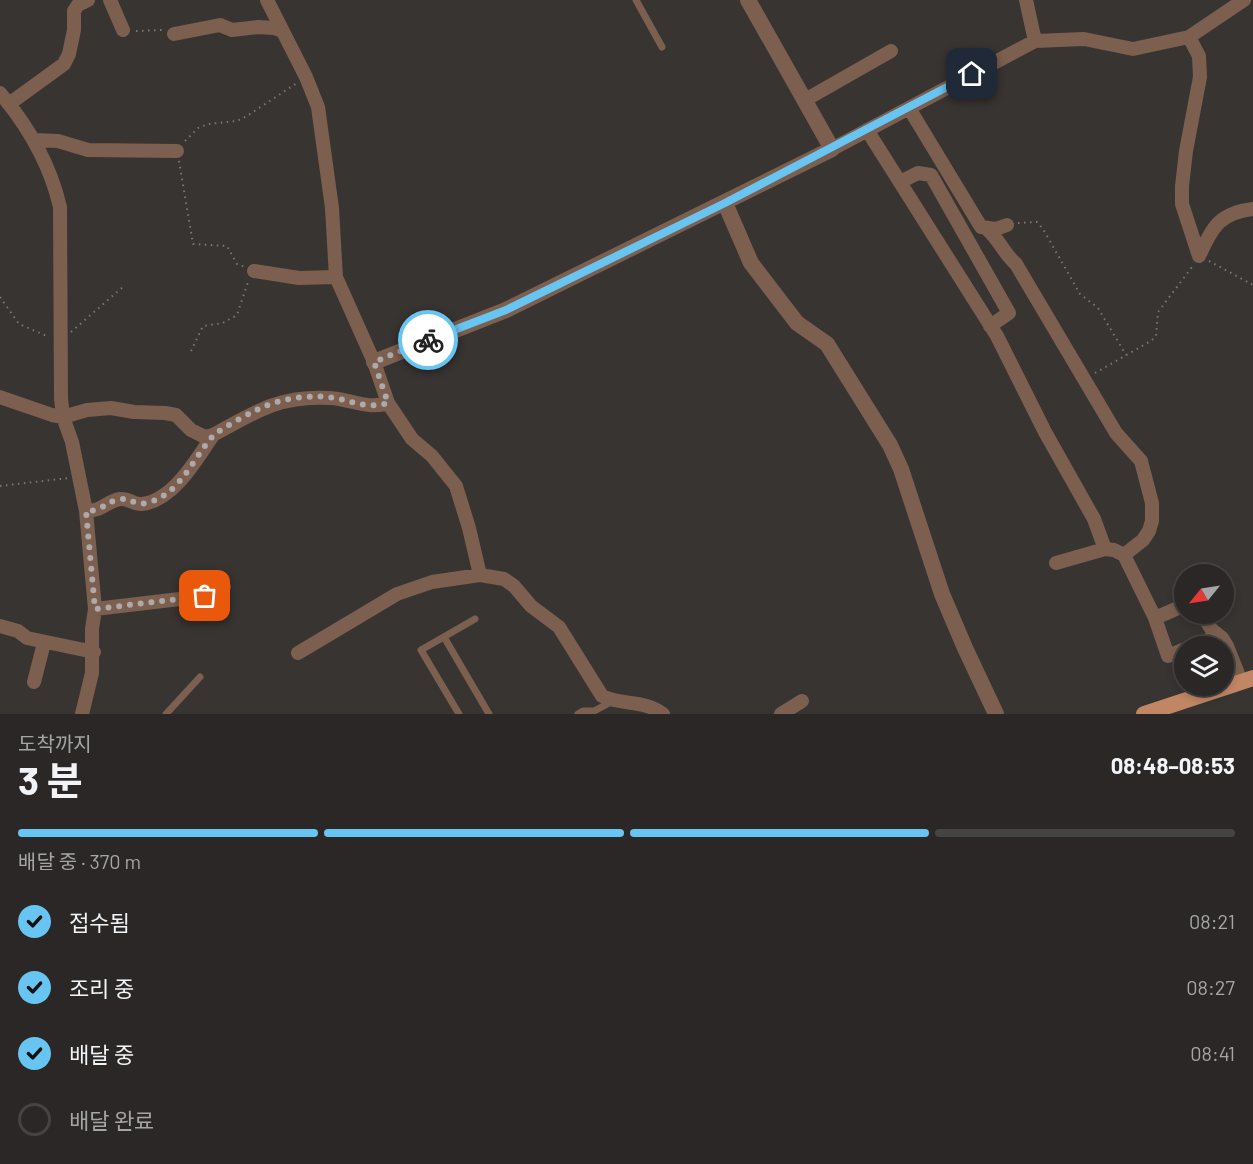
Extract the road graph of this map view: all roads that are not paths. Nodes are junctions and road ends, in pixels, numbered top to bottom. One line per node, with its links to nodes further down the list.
1 (88, 0): 15 (street)
2 (110, 0): 8 (street)
3 (267, 0): 9 (street)
4 (636, 0): 13 (lane)
5 (748, 0): 16 (street)
6 (1026, 0): 12 (street)
7 (1244, 0): 11 (street)
8 (123, 30)
9 (282, 32): 10 (street); 30 (street)
10 (174, 34)
11 (1189, 37): 12 (street); 24 (street)
12 (1035, 41): 17 (street)
13 (662, 47)
14 (891, 51): 16 (street)
15 (4, 98): 19 (street)
16 (804, 99): 20 (street)
17 (909, 108): 18 (street); 26 (street)
18 (867, 130): 20 (street); 22 (street)
19 (35, 140): 21 (street); 35 (street)
20 (832, 149): 23 (street)
21 (177, 151)
22 (900, 182): 27 (street); 28 (street)
23 (725, 203): 32 (street); 68 (street)
24 (1253, 209)
25 (1007, 225): 26 (street)
26 (987, 229): 39 (street)
27 (966, 237): 28 (street); 31 (street)
28 (942, 250): 31 (street)
29 (254, 271): 30 (street)
30 (336, 277): 32 (street)
31 (990, 326): 38 (street)
32 (374, 362): 34 (street)
33 (0, 397): 35 (street)
34 (388, 403): 36 (street); 41 (street)
35 (63, 417): 36 (street); 37 (street)
36 (213, 435): 37 (street)
37 (86, 511): 43 (street)
38 (1105, 549): 39 (street); 40 (street)
39 (1124, 555): 45 (street)
40 (1056, 563)
41 (480, 575): 53 (street); 59 (street)
42 (224, 587): 43 (street)
43 (95, 609): 52 (street)
44 (1174, 609): 45 (street)
45 (1155, 618): 54 (street)
46 (475, 619): 50 (lane)
47 (1208, 624): 49 (street)
48 (0, 626): 51 (street)
49 (1219, 636)
50 (444, 637): 63 (lane); 64 (lane)
51 (45, 643): 52 (street); 58 (street)
52 (94, 652): 61 (street)
53 (298, 653)
54 (1174, 654)
55 (1234, 658): 57 (street)
56 (200, 677): 62 (lane)
57 (1247, 679): 69 (main road)
58 (34, 682)
59 (613, 701): 65 (lane); 66 (street)
60 (802, 701): 67 (street)
61 (82, 714)
62 (166, 714)
63 (459, 714)
64 (489, 714)
65 (578, 714)
66 (663, 714)
67 (781, 714)
68 (996, 714)
69 (1144, 714)

